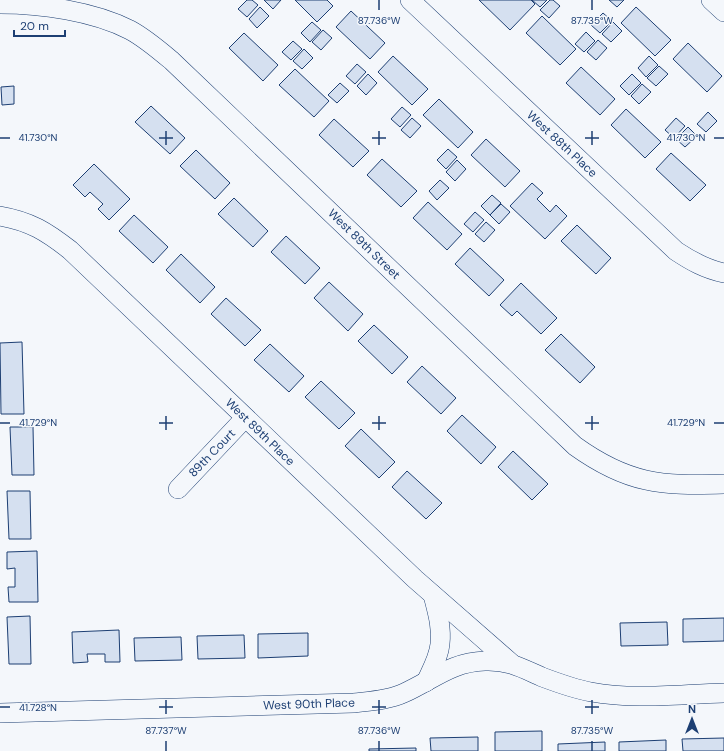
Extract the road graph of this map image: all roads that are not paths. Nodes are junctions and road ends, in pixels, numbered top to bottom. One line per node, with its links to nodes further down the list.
1 (410, 0): 6 (street, West 88th Place)
2 (711, 0): 4 (street)
3 (0, 4): 8 (street, West 89th Street)
4 (724, 12)
5 (0, 216): 7 (street, West 89th Place)
6 (724, 272)
7 (246, 418): 9 (street, 89th Court); 10 (street, West 89th Place)
8 (724, 484)
9 (178, 489)
10 (433, 595): 11 (street, West 89th Place); 12 (street)
11 (511, 663): 12 (street, West 90th Place); 13 (street, West 90th Place)
12 (426, 682): 14 (street, West 90th Place)
13 (724, 693)
14 (0, 713)

